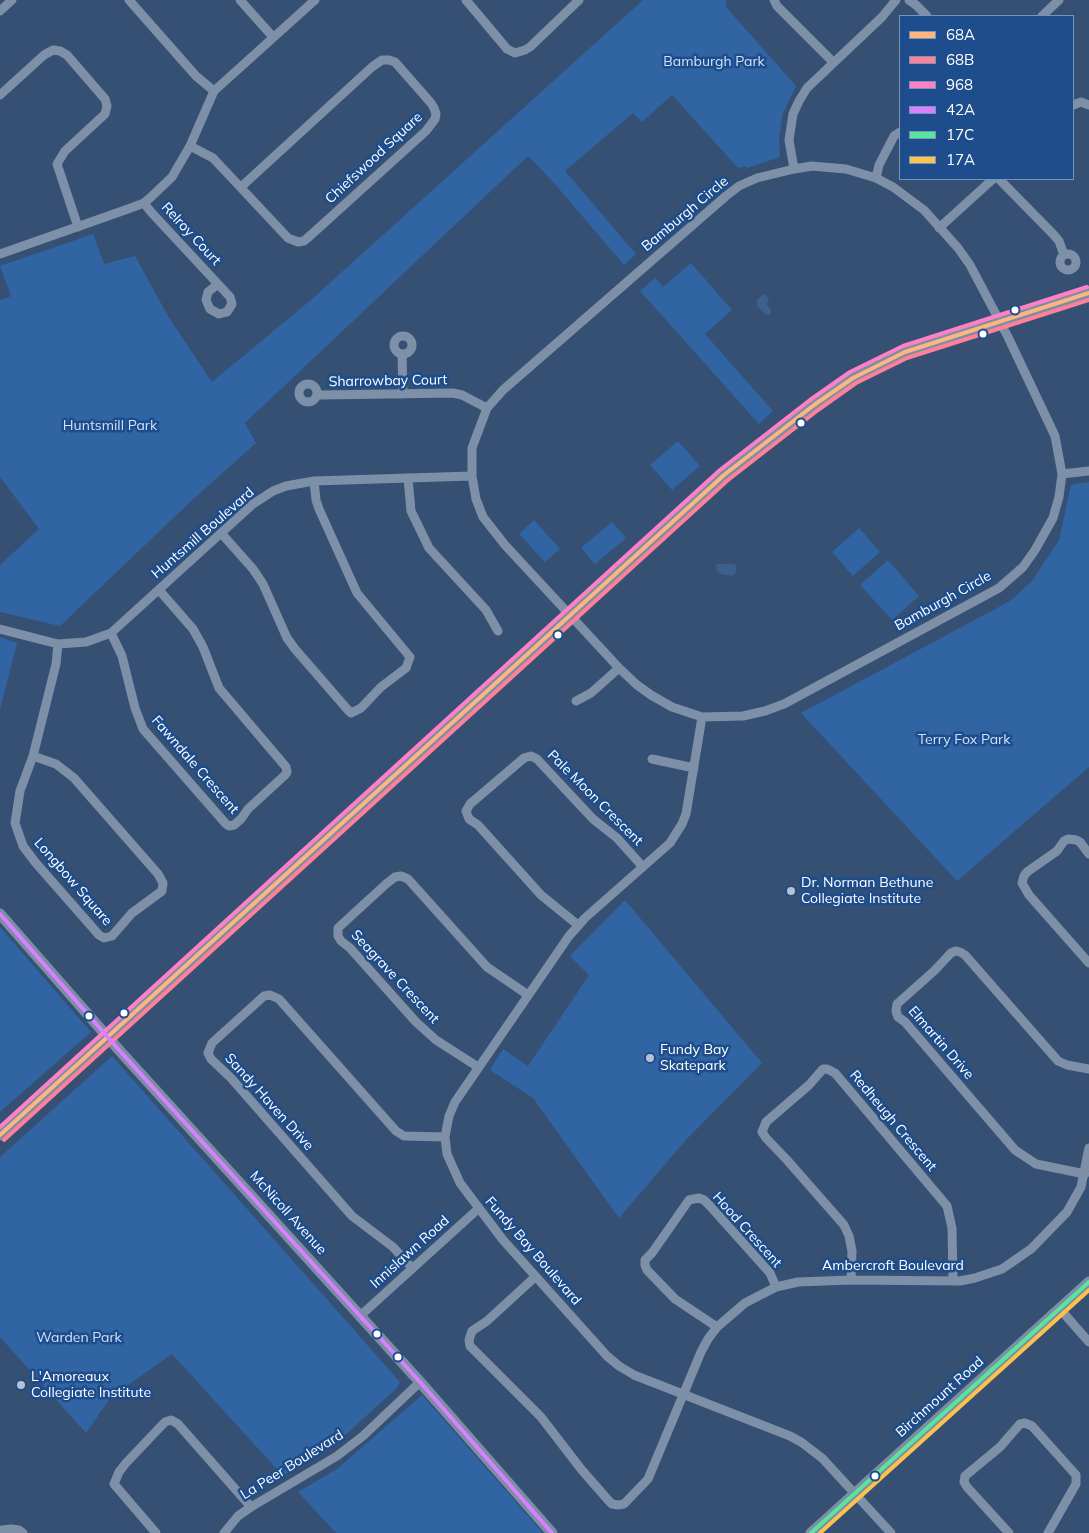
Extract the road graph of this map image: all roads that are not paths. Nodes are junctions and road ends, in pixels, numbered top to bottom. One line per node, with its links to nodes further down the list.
1 (12, 0): 11 (street)
2 (130, 0): 16 (street)
3 (240, 0): 14 (street)
4 (315, 0): 14 (street)
5 (466, 0): 6 (street)
6 (579, 0)
7 (774, 0): 15 (street)
8 (896, 0): 15 (street)
9 (909, 0): 12 (street)
10 (1059, 0): 13 (street)
11 (0, 11)
12 (926, 15)
13 (1043, 15)
14 (274, 37): 16 (street)
15 (833, 62): 22 (street)
16 (214, 91): 21 (street)
17 (0, 95): 28 (street)
18 (1074, 105): 19 (street)
19 (1089, 105)
20 (899, 133): 23 (street)
21 (190, 146): 26 (street, Chiefswood Square); 27 (street)
22 (794, 168): 23 (street, Bamburgh Circle); 38 (street, Bamburgh Circle)
23 (876, 178): 29 (street, Bamburgh Circle)
24 (992, 180): 29 (street)
25 (1000, 180): 31 (street)
26 (241, 187): 26 (street, Chiefswood Square)
27 (144, 202): 28 (street); 32 (street, Relroy Court)
28 (78, 226): 30 (street)
29 (939, 228): 34 (street, Bamburgh Circle)
30 (0, 254)
31 (1064, 255)
32 (218, 284)
33 (1089, 294): 34 (main road)
34 (1001, 321): 40 (street, Bamburgh Circle); 46 (main road)
35 (402, 354): 37 (street)
36 (317, 394): 37 (street, Sharrowbay Court)
37 (403, 394): 38 (street, Sharrowbay Court)
38 (487, 408): 41 (street, Bamburgh Circle)
39 (1089, 471): 40 (street)
40 (1062, 474): 53 (street, Bamburgh Circle)
41 (472, 476): 42 (street, Huntsmill Boulevard); 46 (street, Bamburgh Circle)
42 (408, 478): 43 (street, Huntsmill Boulevard); 48 (street)
43 (314, 481): 44 (street, Huntsmill Boulevard); 44 (street)
44 (221, 533): 45 (street, Huntsmill Boulevard)
45 (159, 590): 49 (street, Huntsmill Boulevard); 49 (street, Fawndale Crescent)
46 (570, 615): 51 (street, Bamburgh Circle); 63 (main road)
47 (0, 629): 50 (street, Huntsmill Boulevard)
48 (498, 631)
49 (111, 633): 50 (street, Huntsmill Boulevard)
50 (58, 644): 54 (street, Longbow Square)
51 (618, 668): 52 (street); 53 (street, Bamburgh Circle)
52 (576, 701)
53 (702, 716): 56 (street, Fundy Bay Boulevard)
54 (33, 756): 54 (street, Longbow Square)
55 (652, 759): 56 (street)
56 (694, 768): 58 (street, Fundy Bay Boulevard)
57 (1089, 854): 61 (street)
58 (643, 867): 60 (street, Fundy Bay Boulevard); 60 (street, Pale Moon Crescent)
59 (0, 914): 63 (main road, McNicoll Avenue)
60 (578, 925): 62 (street, Fundy Bay Boulevard)
61 (1089, 963)
62 (528, 995): 64 (street, Fundy Bay Boulevard); 64 (street, Seagrave Crescent)
63 (108, 1037): 66 (main road); 78 (main road, McNicoll Avenue)
64 (478, 1067): 67 (street, Fundy Bay Boulevard)
65 (1089, 1069): 69 (street, Elmartin Drive)
66 (0, 1135)
67 (445, 1137): 70 (street, Fundy Bay Boulevard); 71 (street, Sandy Haven Drive)
68 (1089, 1148): 69 (street, Ambercroft Boulevard)
69 (1085, 1174): 74 (street, Ambercroft Boulevard)
70 (478, 1209): 71 (street, Innislawn Road); 72 (street, Fundy Bay Boulevard)
71 (412, 1268): 78 (street, Innislawn Road)
72 (535, 1276): 82 (street, Fundy Bay Boulevard); 82 (street, Ambercroft Boulevard)
73 (851, 1280): 74 (street, Ambercroft Boulevard); 74 (street, Redheugh Crescent); 76 (street, Ambercroft Boulevard)
74 (953, 1282)
75 (1089, 1282): 77 (main road, Birchmount Road)
76 (776, 1287): 79 (street, Ambercroft Boulevard); 79 (street, Hood Crescent)
77 (1060, 1309): 80 (street); 83 (main road, Birchmount Road)
78 (360, 1316): 81 (main road, McNicoll Avenue)
79 (717, 1327): 82 (street, Ambercroft Boulevard)
80 (1089, 1342)
81 (420, 1382): 84 (street, La Peer Boulevard); 89 (main road, McNicoll Avenue)
82 (683, 1395): 83 (street, Fundy Bay Boulevard)
83 (855, 1494): 90 (main road, Birchmount Road); 91 (street, Fundy Bay Boulevard)
84 (251, 1507): 87 (street); 88 (street, La Peer Boulevard)
85 (0, 1532): 86 (street)
86 (23, 1533)
87 (156, 1533)
88 (224, 1533)
89 (552, 1533)
90 (811, 1533)
91 (891, 1533)
92 (1009, 1533): 93 (street)
93 (1048, 1533)

